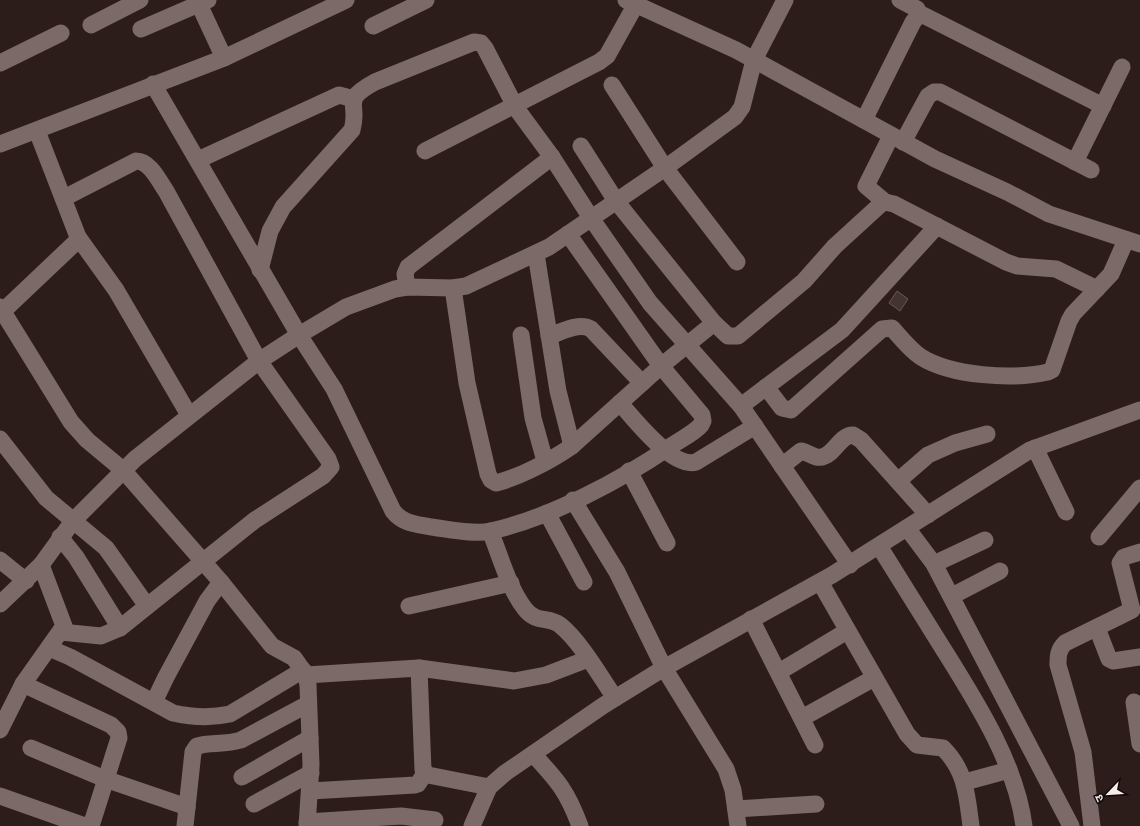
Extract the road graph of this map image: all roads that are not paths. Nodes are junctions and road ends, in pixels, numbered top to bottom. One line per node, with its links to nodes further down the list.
1 (140, 0): 9 (street)
2 (346, 0): 13 (street)
3 (426, 0): 10 (street)
4 (785, 0): 14 (street)
5 (900, 0): 8 (street)
6 (201, 1): 11 (street); 13 (street)
7 (631, 2): 14 (street); 20 (street)
8 (920, 15): 21 (street); 22 (street)
9 (91, 25)
10 (373, 26)
11 (141, 30)
12 (61, 33): 15 (street)
13 (224, 58): 17 (street)
14 (754, 60): 22 (street); 31 (street)
15 (0, 63)
16 (1122, 67): 21 (street)
17 (153, 84): 23 (street); 29 (street)
18 (612, 85): 31 (street)
19 (354, 99): 20 (street); 29 (street); 43 (street)
20 (515, 105): 27 (street); 28 (street)
21 (1103, 106): 30 (street)
22 (864, 120): 24 (street)
23 (37, 131): 25 (street); 33 (street)
24 (897, 139): 30 (street); 35 (street); 40 (street)
25 (0, 144)
26 (581, 146): 34 (street)
27 (425, 151)
28 (552, 157): 36 (street); 44 (street)
29 (198, 160): 43 (street)
30 (1075, 162): 32 (street)
31 (665, 168): 34 (street); 42 (street)
32 (1091, 170)
33 (64, 198): 39 (street); 53 (street)
34 (616, 201): 36 (street); 48 (street)
35 (885, 202): 37 (street); 48 (street)
36 (591, 218): 38 (street); 52 (street)
37 (937, 226): 46 (street); 56 (street)
38 (568, 234): 41 (street); 54 (street)
39 (78, 237): 47 (street); 60 (street)
40 (1136, 240): 46 (street)
41 (536, 254): 45 (street); 51 (street)
42 (738, 262)
43 (260, 270): 49 (street)
44 (407, 287): 45 (street); 49 (street)
45 (453, 288): 67 (street)
46 (1096, 289): 56 (street)
47 (1, 309): 69 (street)
48 (714, 323): 52 (street)
49 (298, 335): 53 (street); 79 (street)
50 (521, 335): 67 (street)
51 (549, 336): 55 (street); 64 (street)
52 (686, 345): 54 (street); 58 (street)
53 (259, 361): 60 (street); 87 (street)
54 (661, 366): 55 (street); 66 (street)
55 (642, 383): 57 (street)
56 (766, 387): 58 (street)
57 (620, 403): 64 (street); 66 (street)
58 (741, 406): 61 (street)
59 (1140, 410): 65 (street)
60 (189, 415): 69 (street)
61 (755, 426): 66 (street); 68 (street)
62 (987, 434): 71 (street)
63 (0, 439): 77 (street)
64 (572, 446): 67 (street)
65 (1035, 448): 74 (street); 76 (street)
66 (664, 451): 70 (street)
67 (545, 462)
68 (782, 466): 71 (street); 90 (street)
69 (123, 470): 77 (street); 87 (street)
70 (629, 471): 73 (street); 83 (street)
71 (898, 481): 76 (street)
72 (1140, 488): 81 (street)
73 (574, 500): 75 (street); 110 (street)
74 (1066, 512)
75 (547, 513): 79 (street); 94 (street)
76 (928, 515): 78 (street)
77 (73, 521): 80 (street); 99 (street)
78 (907, 528): 84 (street); 88 (street)
79 (490, 531): 96 (street)
80 (60, 537): 89 (street); 102 (street)
81 (1099, 537)
82 (984, 540): 88 (street)
83 (667, 543)
84 (879, 546): 90 (street); 126 (street)
85 (1140, 552): 103 (street)
86 (0, 560): 92 (street)
87 (204, 562): 93 (street); 99 (street)
88 (934, 564): 97 (street)
89 (41, 565): 92 (street); 105 (street)
90 (850, 565): 95 (street)
91 (1000, 571): 97 (street)
92 (26, 581): 98 (street)
93 (221, 582): 112 (street); 116 (street)
94 (584, 582)
95 (820, 582): 101 (street); 104 (street)
96 (511, 583): 100 (street); 108 (street)
97 (952, 596): 148 (street)
98 (0, 604)
99 (147, 606): 102 (street)
100 (409, 606)
101 (751, 619): 110 (street); 111 (street)
102 (120, 628): 105 (street)
103 (1097, 628): 107 (street); 149 (street)
104 (847, 631): 111 (street); 113 (street)
105 (61, 632): 106 (street)
106 (49, 648): 114 (street); 116 (street)
107 (1140, 657)
108 (588, 659): 109 (street); 115 (street)
109 (419, 668): 112 (street); 128 (street)
110 (664, 668): 115 (street); 138 (street)
111 (779, 672): 119 (street)
112 (304, 673): 116 (street); 118 (street)
113 (874, 678): 119 (street); 131 (street)
114 (23, 684): 120 (street); 130 (street)
115 (615, 698): 125 (street)
116 (154, 702)
117 (1134, 702): 122 (street)
118 (308, 704): 121 (street); 137 (street)
119 (802, 718): 123 (street)
120 (0, 730)
121 (310, 738): 127 (street); 129 (street)
122 (1140, 744)
123 (815, 745)
124 (31, 748): 130 (street)
125 (533, 754): 132 (street); 145 (street)
126 (1009, 770): 131 (street); 147 (street)
127 (311, 773): 133 (street); 135 (street)
128 (425, 773): 132 (street); 133 (street)
129 (242, 777)
130 (105, 779): 137 (street); 142 (street)
131 (965, 782): 146 (street)
132 (489, 787): 144 (street)
133 (310, 791): 140 (street)
134 (0, 796): 141 (street)
135 (254, 804)
136 (816, 804): 138 (street)
137 (187, 807): 143 (street)
138 (737, 818)
139 (435, 820): 140 (street)
140 (307, 824)
141 (85, 826)
142 (91, 826)
143 (185, 826)
144 (472, 826)
145 (580, 826)
146 (971, 826)
147 (1024, 826)
148 (1071, 826)
149 (1092, 826)

